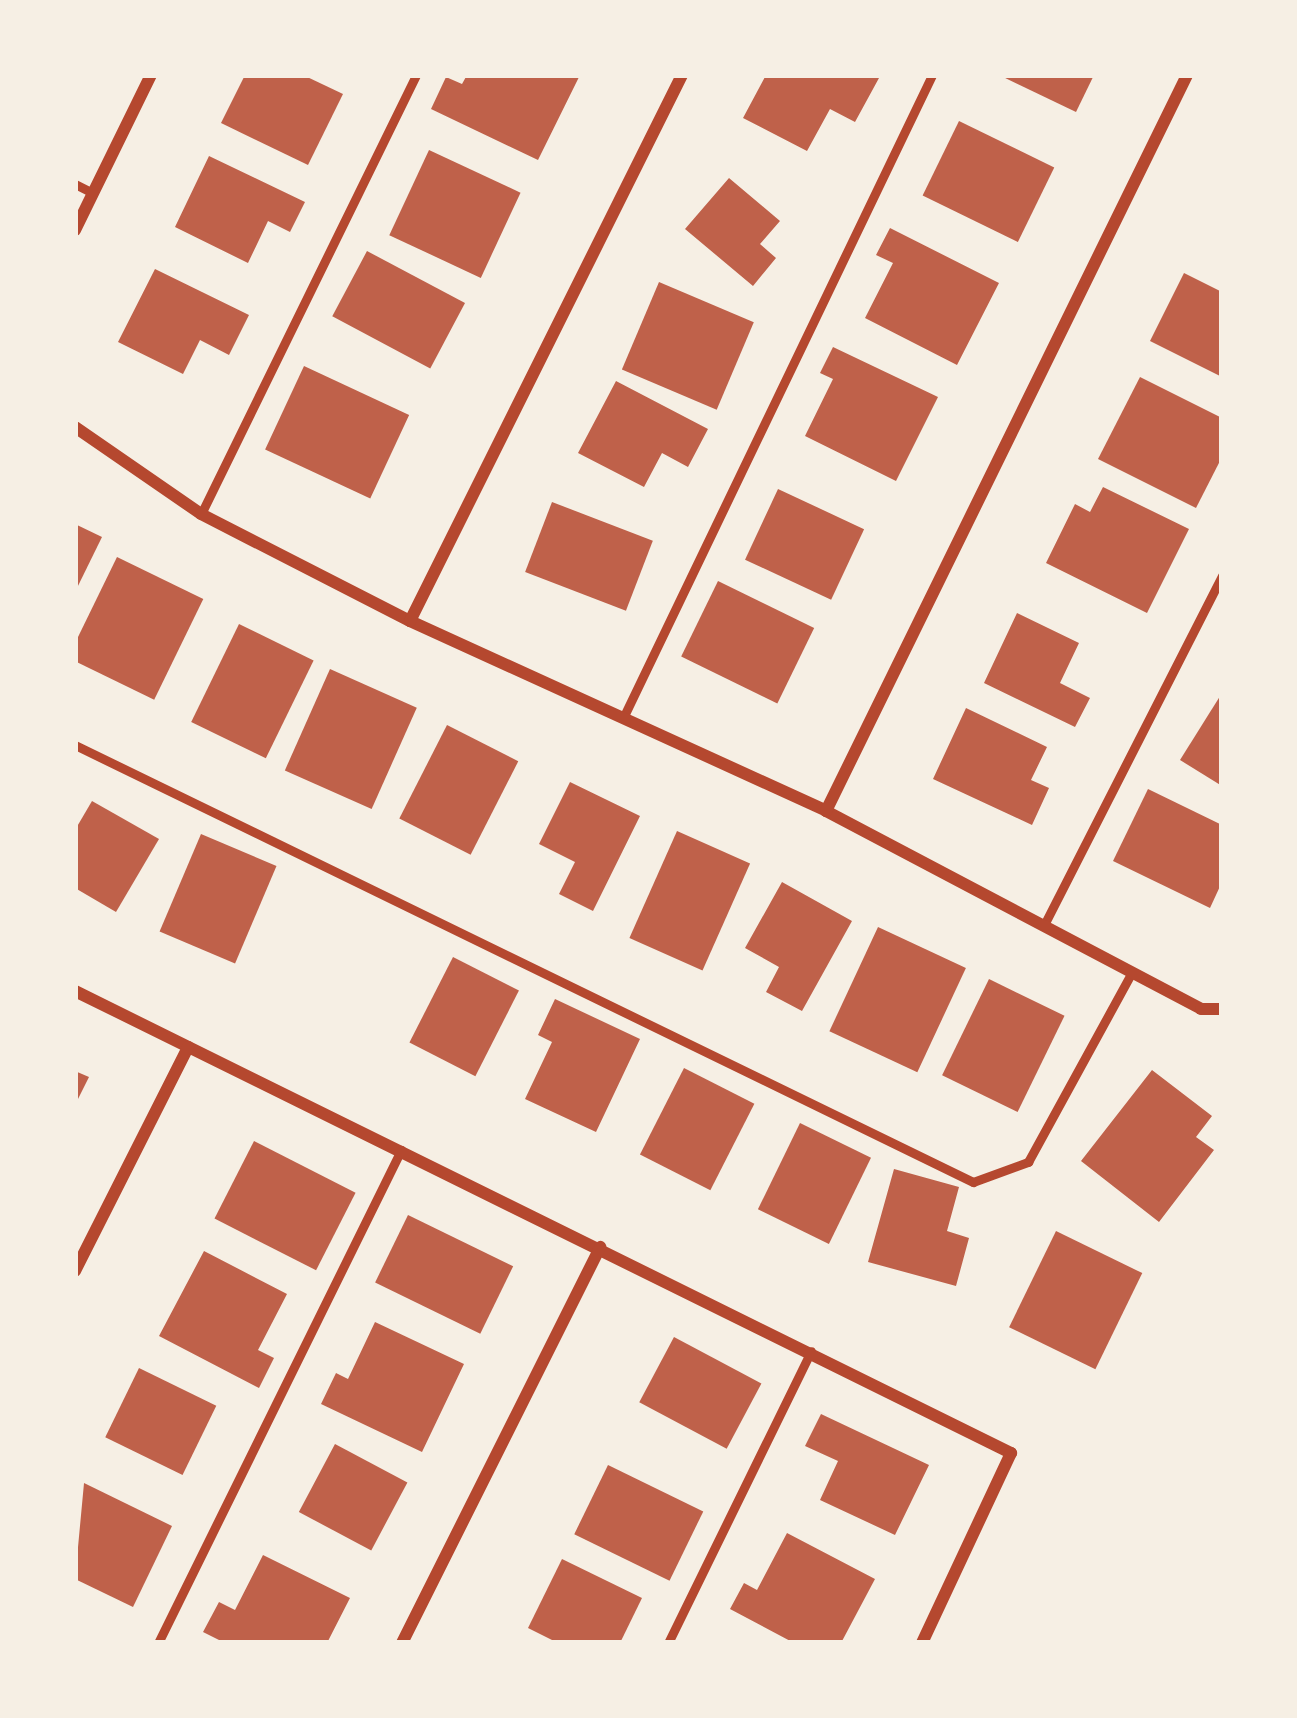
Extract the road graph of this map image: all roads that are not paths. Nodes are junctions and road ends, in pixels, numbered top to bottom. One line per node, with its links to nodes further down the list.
1 (151, 75): 7 (street)
2 (416, 75): 10 (lane)
3 (682, 75): 12 (street)
4 (932, 75): 13 (lane)
5 (1187, 75): 15 (street)
6 (75, 184): 7 (lane)
7 (93, 193): 8 (street)
8 (75, 230)
9 (75, 427): 10 (street)
10 (200, 514): 12 (street)
11 (1222, 576): 16 (lane)
12 (410, 621): 13 (street)
13 (623, 718): 15 (street)
14 (75, 745): 17 (lane)
15 (826, 811): 16 (street)
16 (1044, 925): 17 (street)
17 (1132, 972): 19 (street)
18 (75, 991): 20 (street)
19 (1222, 1009)
20 (188, 1047): 21 (street); 23 (street)
21 (401, 1150): 22 (street); 25 (lane)
22 (600, 1246): 24 (street); 26 (street)
23 (75, 1270)
24 (812, 1350): 27 (lane); 28 (street)
25 (158, 1643)
26 (402, 1643)
27 (668, 1643)
28 (922, 1643)

